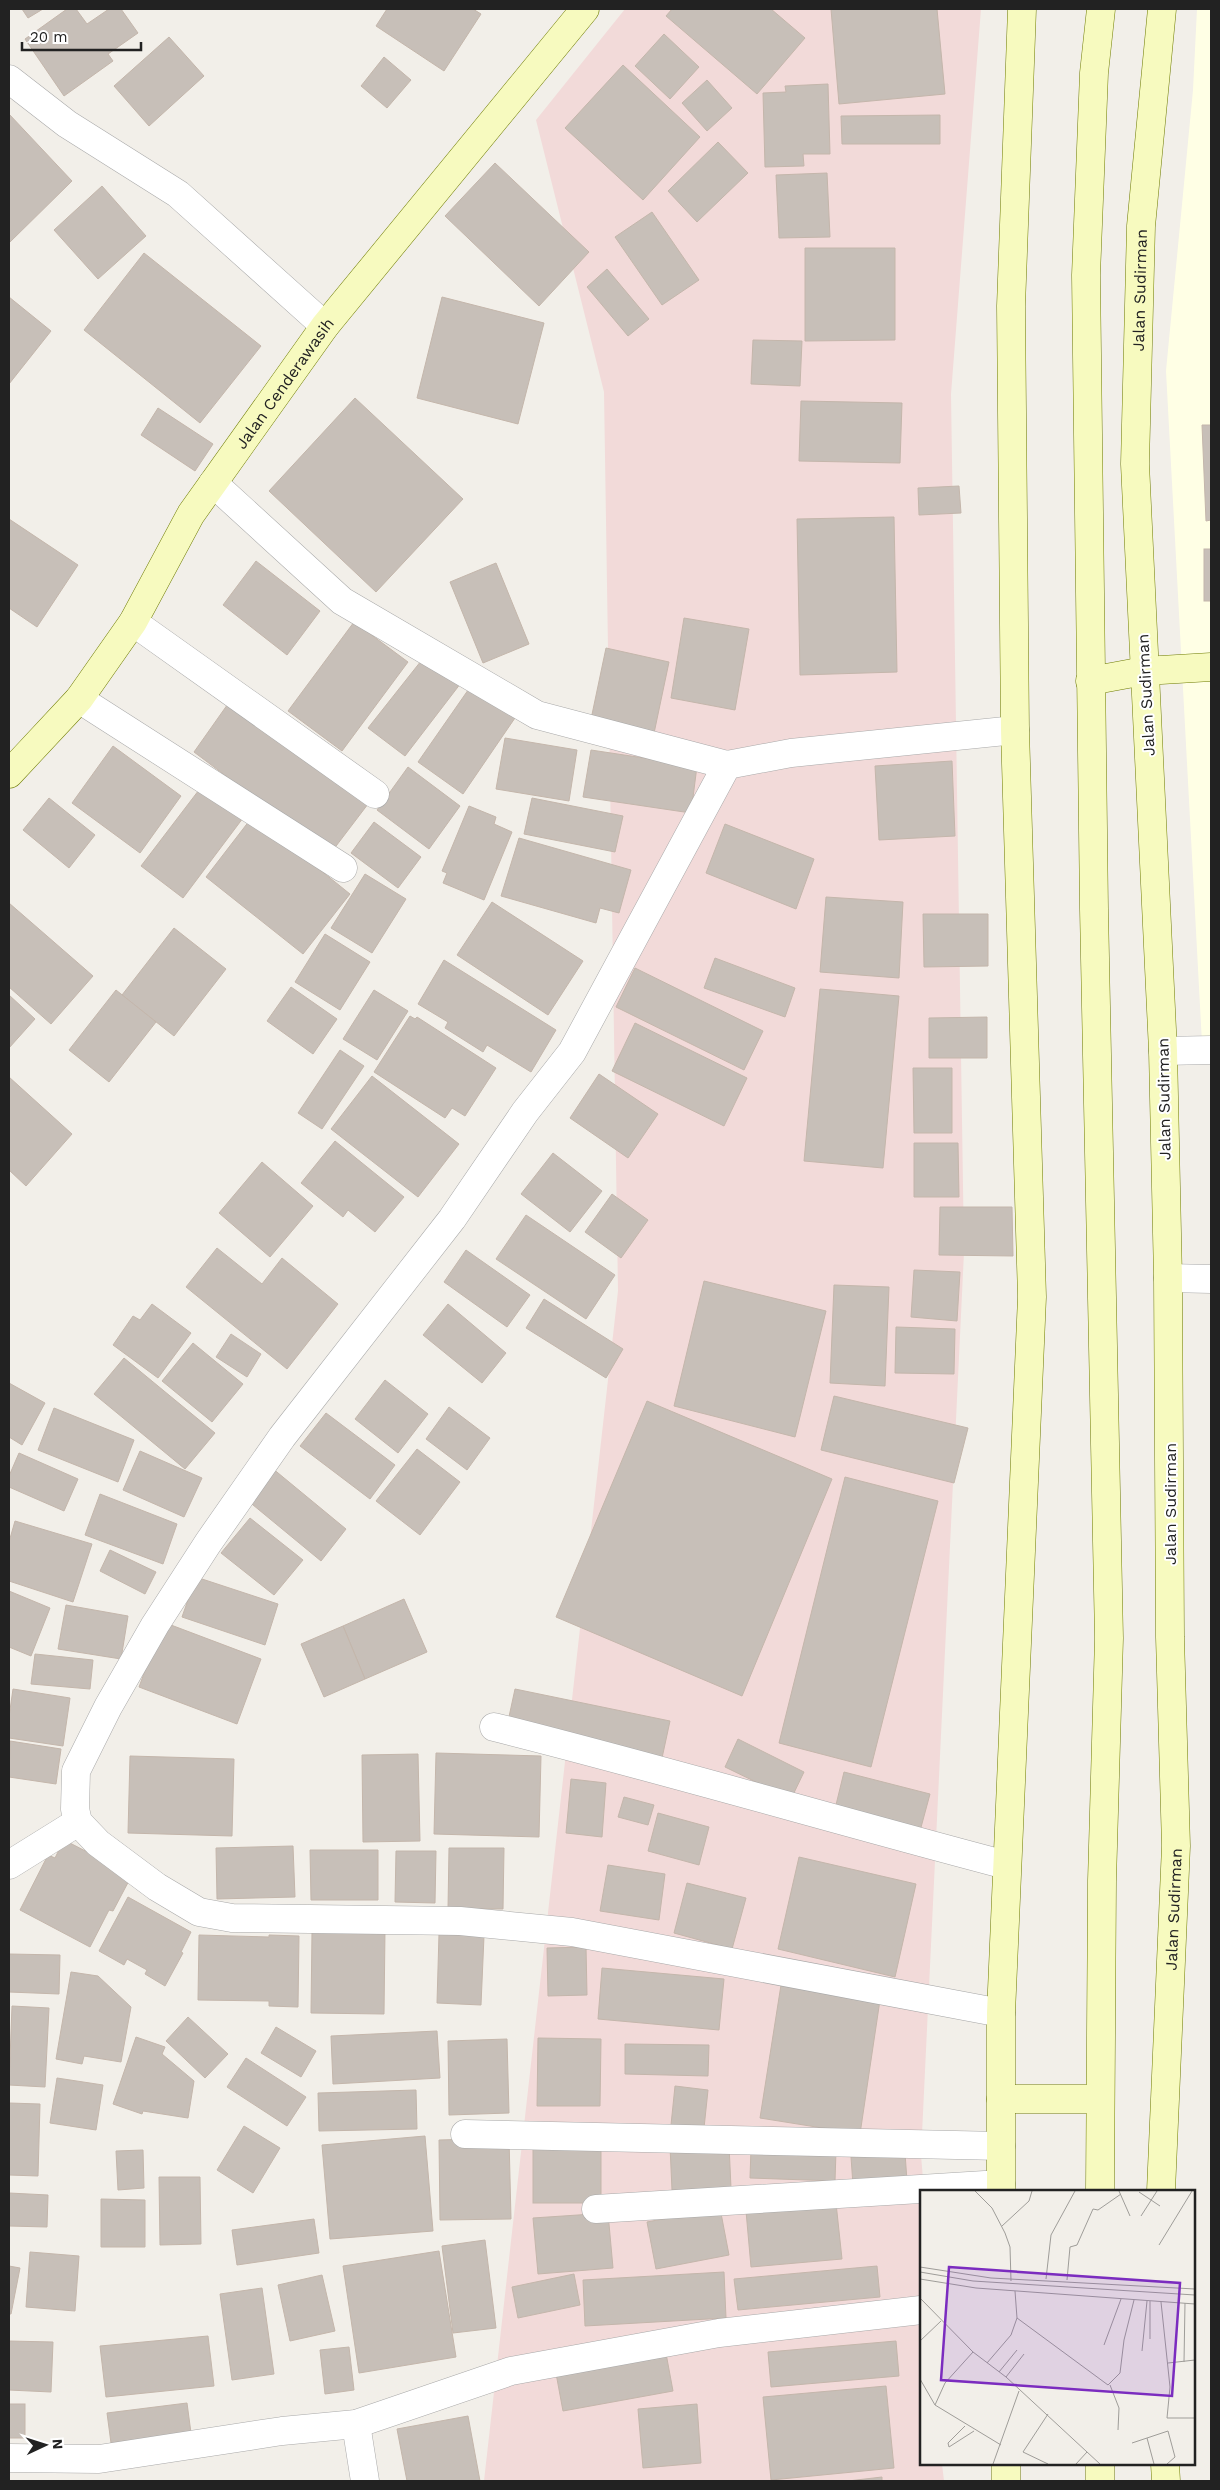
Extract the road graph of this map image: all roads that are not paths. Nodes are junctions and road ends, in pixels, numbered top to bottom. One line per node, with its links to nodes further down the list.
1 (585, 9): 6 (main road, Jalan Cenderawasih)
2 (1022, 9): 13 (main road)
3 (1101, 9): 11 (main road)
4 (1162, 9): 10 (main road, Jalan Sudirman)
5 (9, 79): 6 (street)
6 (325, 326): 7 (main road, Jalan Cenderawasih)
7 (214, 483): 8 (main road, Jalan Cenderawasih); 14 (street)
8 (133, 622): 12 (main road, Jalan Cenderawasih); 16 (street)
9 (1211, 667): 10 (main road)
10 (1144, 671): 11 (main road); 19 (main road, Jalan Sudirman)
11 (1090, 681): 28 (main road)
12 (79, 699): 15 (main road, Jalan Cenderawasih); 17 (street)
13 (1015, 730): 14 (street); 25 (main road)
14 (727, 765): 23 (street)
15 (9, 774)
16 (376, 794)
17 (343, 868)
18 (1211, 1050): 19 (street)
19 (1164, 1051): 20 (main road, Jalan Sudirman)
20 (1168, 1278): 21 (street); 34 (main road, Jalan Sudirman)
21 (1211, 1279)
22 (494, 1727): 25 (street)
23 (78, 1822): 24 (street); 26 (street)
24 (9, 1864)
25 (1006, 1866): 26 (main road)
26 (1001, 2013): 27 (main road)
27 (1001, 2099): 28 (main road); 30 (main road)
28 (1100, 2099): 33 (main road)
29 (465, 2134): 30 (street)
30 (1001, 2146): 31 (main road)
31 (1001, 2188): 32 (street)
32 (964, 2190)
33 (1100, 2190)
34 (1161, 2190)
35 (920, 2192): 36 (street)
36 (596, 2210)
37 (920, 2310): 38 (street)
38 (356, 2424): 39 (street); 43 (street)
39 (9, 2458)
40 (1006, 2465): 44 (main road)
41 (1100, 2465): 45 (main road)
42 (1165, 2465): 46 (main road)
43 (364, 2481)
44 (1006, 2481)
45 (1100, 2481)
46 (1166, 2481)

